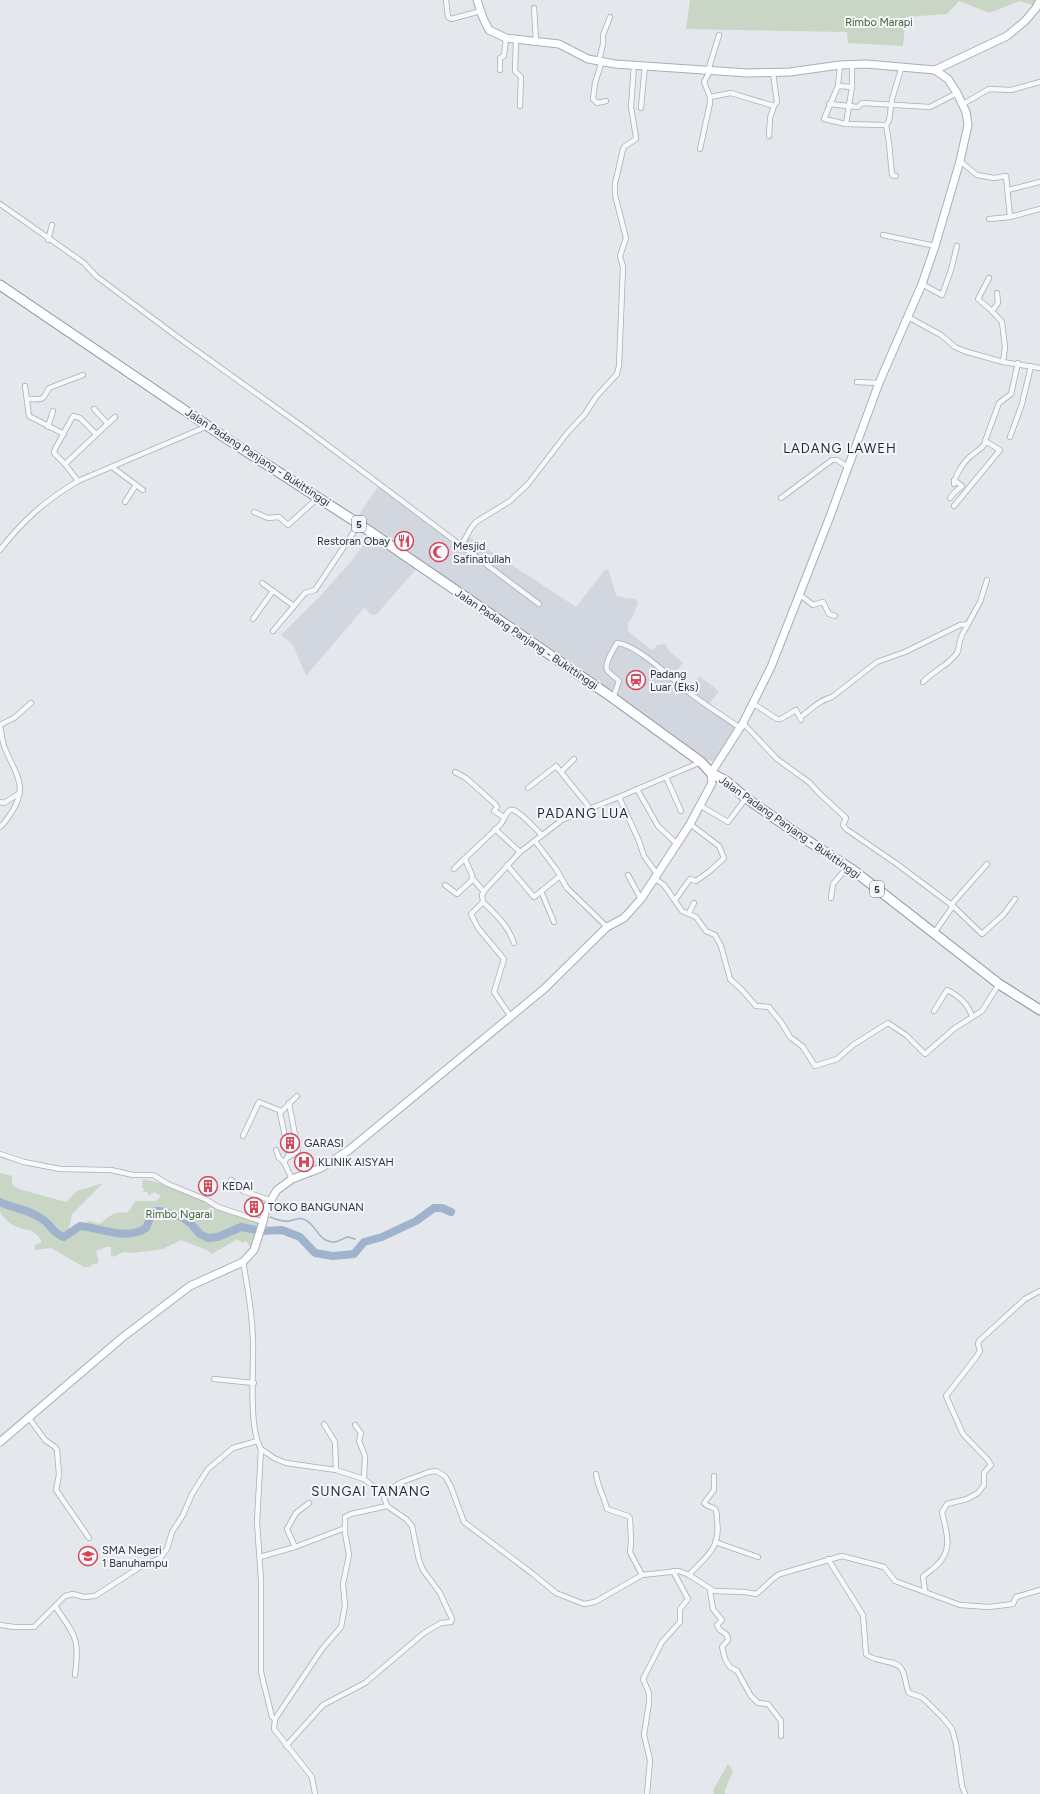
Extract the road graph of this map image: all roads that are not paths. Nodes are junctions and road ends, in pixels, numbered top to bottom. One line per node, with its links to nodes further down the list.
1 (446, 0): 5 (street)
2 (477, 0): 5 (main road)
3 (1040, 0): 16 (main road)
4 (534, 8): 10 (street)
5 (482, 14): 8 (main road)
6 (610, 17): 11 (street)
7 (719, 35): 20 (street)
8 (506, 38): 9 (main road); 18 (street)
9 (516, 40): 10 (main road); 31 (street)
10 (536, 41): 11 (main road)
11 (600, 61): 13 (main road); 28 (street)
12 (852, 64): 15 (main road); 17 (main road); 25 (street)
13 (634, 65): 14 (main road); 91 (street)
14 (645, 65): 20 (main road); 35 (street)
15 (840, 65): 21 (main road); 24 (street)
16 (946, 65): 19 (main road); 22 (main road)
17 (902, 66): 19 (main road); 34 (street)
18 (500, 70)
19 (935, 70): 22 (main road)
20 (709, 71): 21 (main road); 27 (street)
21 (773, 73): 32 (street)
22 (948, 79): 26 (main road)
23 (1040, 82): 30 (street)
24 (838, 86): 25 (street); 29 (street)
25 (852, 87): 33 (street)
26 (957, 93): 30 (main road); 34 (street)
27 (710, 96): 32 (street); 39 (street)
28 (606, 102)
29 (829, 104): 33 (street); 36 (street)
30 (962, 104): 40 (main road)
31 (520, 106)
32 (774, 106): 38 (street)
33 (849, 106): 34 (street); 36 (street)
34 (891, 106): 37 (street)
35 (641, 108)
36 (846, 124): 37 (street)
37 (886, 125): 41 (street)
38 (769, 136)
39 (700, 149)
40 (960, 161): 43 (street); 51 (main road)
41 (896, 176)
42 (1040, 182): 43 (street)
43 (1008, 190): 46 (street)
44 (0, 204): 50 (street)
45 (1040, 209): 46 (street)
46 (1010, 217): 47 (street)
47 (988, 218)
48 (52, 225): 50 (street)
49 (883, 234): 51 (street)
50 (48, 240): 91 (street)
51 (936, 246): 54 (main road)
52 (957, 246): 54 (street)
53 (989, 278): 57 (street)
54 (922, 284): 58 (main road)
55 (0, 285): 72 (highway, Jalan Padang Panjang - Bukittinggi / 5)
56 (997, 292): 57 (street)
57 (992, 311): 59 (street)
58 (908, 317): 59 (street); 65 (main road)
59 (1002, 362): 60 (street)
60 (1018, 363): 61 (street); 77 (street)
61 (1031, 366): 62 (street); 76 (street)
62 (1040, 368)
63 (83, 375): 67 (street)
64 (858, 382): 65 (street)
65 (879, 383): 80 (main road)
66 (25, 386): 67 (street)
67 (27, 399): 73 (street)
68 (94, 409): 71 (street)
69 (53, 411): 73 (street)
70 (114, 417): 71 (street)
71 (107, 424): 75 (street)
72 (208, 426): 79 (street); 84 (highway, Jalan Padang Panjang - Bukittinggi / 5)
73 (48, 427): 74 (street)
74 (64, 434): 75 (street); 78 (street)
75 (96, 434): 78 (street)
76 (1010, 437)
77 (986, 442): 86 (street); 88 (street)
78 (65, 464): 81 (street)
79 (112, 467): 81 (street); 82 (street)
80 (848, 467): 85 (street); 96 (main road)
81 (78, 481): 92 (street)
82 (136, 485): 83 (street); 87 (street)
83 (143, 490)
84 (319, 497): 89 (street); 90 (highway, Jalan Padang Panjang - Bukittinggi / 5)
85 (781, 498)
86 (950, 498)
87 (125, 502)
88 (954, 506)
89 (254, 512)
90 (359, 524): 98 (street); 104 (highway, Jalan Padang Panjang - Bukittinggi / 5)
91 (461, 546): 97 (street)
92 (0, 550)
93 (987, 580): 101 (street)
94 (262, 583): 95 (street)
95 (273, 591): 98 (street); 100 (street)
96 (800, 595): 99 (street); 106 (main road)
97 (539, 604)
98 (294, 606): 102 (street)
99 (835, 616)
100 (253, 619)
101 (968, 624): 103 (street); 106 (street)
102 (273, 631)
103 (923, 682)
104 (613, 698): 108 (street); 110 (highway, Jalan Padang Panjang - Bukittinggi / 5)
105 (32, 703): 107 (street)
106 (754, 704): 108 (main road)
107 (0, 725): 117 (street)
108 (741, 726): 113 (main road); 150 (street)
109 (574, 759): 112 (street)
110 (701, 762): 113 (highway, Jalan Padang Panjang - Bukittinggi / 5); 114 (street)
111 (455, 772): 124 (street)
112 (561, 772): 115 (street); 122 (street)
113 (711, 773): 119 (highway, Jalan Padang Panjang - Bukittinggi / 5); 121 (main road)
114 (666, 777): 116 (street); 123 (street)
115 (528, 788)
116 (637, 790): 118 (street); 130 (street)
117 (20, 792): 120 (street); 126 (street)
118 (619, 798): 122 (street); 139 (street)
119 (746, 798): 121 (street); 136 (highway, Jalan Padang Panjang - Bukittinggi / 5)
120 (0, 802)
121 (701, 806): 125 (main road)
122 (589, 808): 128 (street)
123 (681, 811)
124 (499, 813): 127 (street); 128 (street)
125 (690, 824): 130 (main road); 147 (street)
126 (0, 827)
127 (495, 829): 131 (street); 132 (street)
128 (542, 835): 129 (street)
129 (535, 841): 131 (street); 138 (street)
130 (677, 844): 139 (main road)
131 (520, 852): 134 (street)
132 (465, 859): 135 (street); 140 (street)
133 (986, 864): 150 (street)
134 (507, 865): 142 (street); 143 (street)
135 (454, 869)
136 (853, 870): 144 (street); 154 (highway, Jalan Padang Panjang - Bukittinggi / 5)
137 (628, 875): 146 (street)
138 (560, 876): 142 (street); 153 (street)
139 (656, 876): 146 (main road); 147 (street)
140 (472, 880): 141 (street); 143 (street)
141 (445, 885)
142 (541, 891): 152 (street)
143 (484, 892): 148 (street)
144 (831, 898)
145 (1014, 898): 150 (street)
146 (641, 899): 153 (main road)
147 (675, 900): 151 (street)
148 (483, 902): 155 (street); 159 (street)
149 (694, 903): 151 (street)
150 (952, 905): 154 (street)
151 (689, 913): 160 (street)
152 (554, 922)
153 (608, 927): 159 (main road)
154 (934, 933): 156 (highway, Jalan Padang Panjang - Bukittinggi / 5)
155 (514, 943)
156 (998, 984): 157 (highway, Jalan Padang Panjang - Bukittinggi / 5); 160 (street)
157 (1040, 1010)
158 (934, 1011): 160 (street)
159 (511, 1017): 170 (main road)
160 (972, 1017)
161 (297, 1096): 162 (street)
162 (289, 1102): 163 (street); 167 (street)
163 (281, 1110): 164 (street); 167 (street)
164 (243, 1136)
165 (276, 1150): 168 (street)
166 (0, 1154): 172 (street)
167 (289, 1157): 168 (street)
168 (284, 1162): 170 (street)
169 (231, 1180): 171 (street)
170 (292, 1180): 171 (main road)
171 (270, 1200): 172 (main road)
172 (263, 1222): 173 (main road)
173 (242, 1262): 176 (street); 177 (main road)
174 (1040, 1291): 202 (street)
175 (214, 1379): 176 (street)
176 (254, 1383): 180 (street)
177 (29, 1418): 181 (main road); 191 (street)
178 (324, 1424): 183 (street)
179 (355, 1425): 186 (street)
180 (257, 1441): 182 (street); 203 (street)
181 (0, 1442)
182 (261, 1449): 183 (street); 194 (street)
183 (336, 1470): 186 (street)
184 (596, 1474): 198 (street)
185 (714, 1476): 192 (street)
186 (364, 1479): 187 (street)
187 (383, 1494): 189 (street); 198 (street)
188 (309, 1503): 193 (street)
189 (387, 1506): 190 (street); 208 (street)
190 (345, 1528): 193 (street); 206 (street)
191 (89, 1538)
192 (715, 1542): 195 (street); 199 (street)
193 (295, 1547): 194 (street)
194 (260, 1557): 206 (street)
195 (758, 1557)
196 (828, 1559): 200 (street); 202 (street); 211 (street)
197 (672, 1572): 198 (street); 199 (street); 210 (street)
198 (642, 1575)
199 (689, 1575): 200 (street)
200 (710, 1590): 207 (street)
201 (1040, 1590): 202 (street)
202 (925, 1591)
203 (55, 1606): 204 (street); 205 (street)
204 (0, 1625)
205 (75, 1674)
206 (275, 1719): 208 (street)
207 (781, 1736)
208 (286, 1746): 209 (street)
209 (315, 1794)
210 (647, 1794)
211 (966, 1794)

